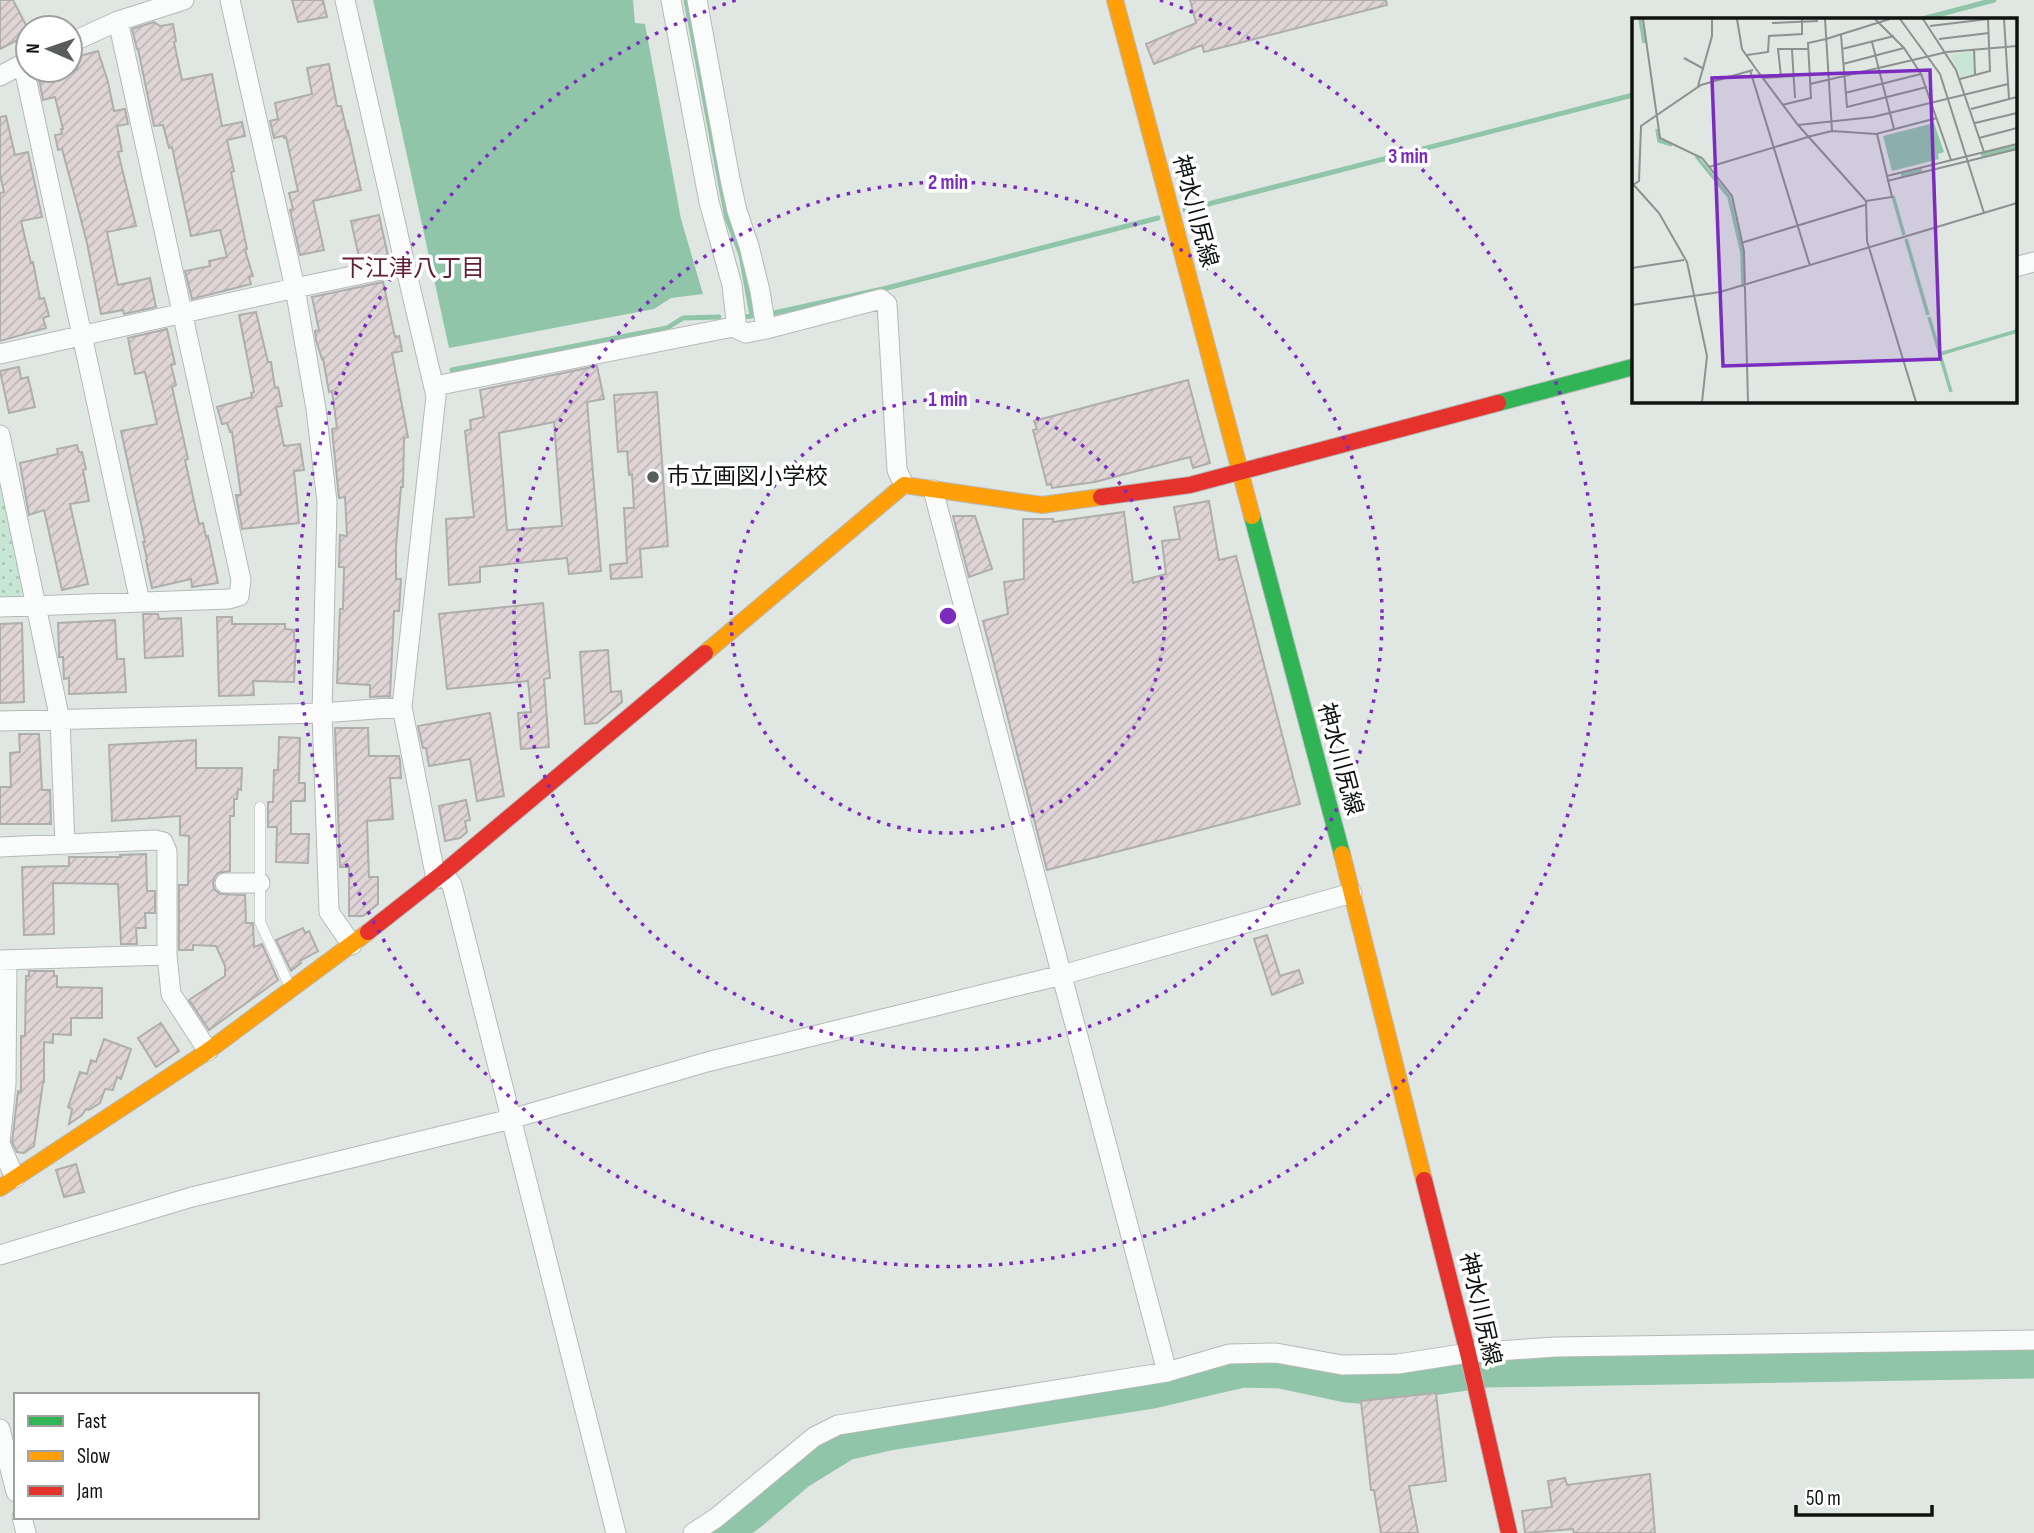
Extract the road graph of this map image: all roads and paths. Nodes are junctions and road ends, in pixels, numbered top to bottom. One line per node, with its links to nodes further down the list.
1 (184, 0): 7 (street)
2 (230, 0): 13 (street)
3 (345, 0): 11 (street)
4 (671, 0): 15 (street)
5 (696, 0): 16 (street)
6 (1115, 0): 22 (street, 神水川尻線)
7 (118, 21): 8 (street); 14 (street)
8 (84, 37)
9 (30, 84): 17 (street)
10 (2034, 261): 12 (street)
11 (405, 265): 13 (street); 20 (street)
12 (2016, 267)
13 (295, 288): 14 (street); 29 (street)
14 (182, 314): 17 (street); 25 (street)
15 (733, 327): 16 (street); 20 (street)
16 (766, 329): 23 (street)
17 (82, 336): 18 (street); 25 (street)
18 (0, 355)
19 (1632, 367): 22 (street)
20 (435, 386): 28 (street)
21 (0, 435): 26 (street)
22 (1240, 471): 24 (street); 38 (street, 神水川尻線)
23 (904, 485): 24 (street); 35 (street)
24 (933, 490): 42 (street)
25 (140, 602): 26 (street)
26 (37, 606): 27 (street); 30 (street)
27 (0, 607)
28 (402, 707): 29 (street); 35 (street)
29 (323, 712): 30 (street); 39 (street)
30 (60, 720): 31 (street); 33 (street)
31 (0, 721)
32 (260, 807): 37 (lane)
33 (65, 845): 34 (street); 40 (street)
34 (0, 846)
35 (440, 876): 39 (street); 46 (street)
36 (225, 883): 37 (street)
37 (260, 883): 43 (lane)
38 (1352, 893): 42 (street); 51 (street, 神水川尻線)
39 (352, 945): 43 (street)
40 (167, 955): 41 (street); 44 (street)
41 (3, 960): 45 (street)
42 (1062, 975): 46 (street); 52 (street)
43 (292, 991): 44 (street)
44 (208, 1051): 48 (street)
45 (3, 1052): 47 (street)
46 (511, 1119): 49 (street); 55 (street)
47 (0, 1143): 48 (street)
48 (7, 1183)
49 (0, 1255)
50 (2034, 1340): 51 (street)
51 (1469, 1357): 52 (street); 57 (street, 神水川尻線)
52 (1167, 1372): 56 (street)
53 (0, 1429): 54 (street)
54 (14, 1484)
55 (616, 1533)
56 (693, 1533)
57 (1509, 1533)

